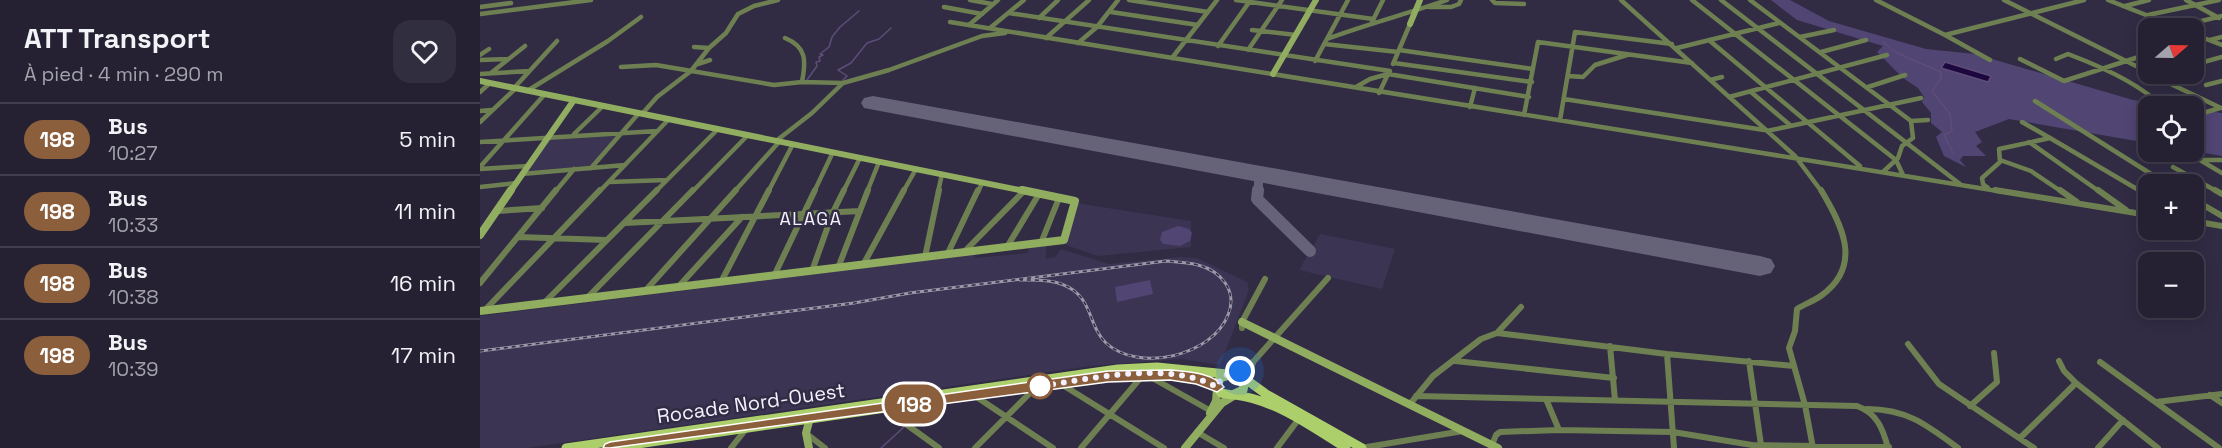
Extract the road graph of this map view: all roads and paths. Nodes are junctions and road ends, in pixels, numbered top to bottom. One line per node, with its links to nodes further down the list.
1 (591, 0): 49 (street)
2 (778, 0): 96 (street)
3 (970, 0): 37 (street)
4 (998, 0): 37 (street)
5 (1024, 0): 51 (street)
6 (1058, 0): 55 (street)
7 (1089, 0): 60 (street)
8 (1118, 0): 46 (street)
9 (1129, 0): 31 (street)
10 (1184, 0): 42 (street)
11 (1217, 0): 47 (street)
12 (1236, 0): 32 (street)
13 (1282, 0): 39 (street)
14 (1316, 0): 45 (street)
15 (1348, 0): 52 (street)
16 (1383, 0): 58 (street)
17 (1447, 0): 40 (street)
18 (1461, 0): 40 (street)
19 (1492, 0): 34 (street)
20 (1621, 0): 93 (street)
21 (1692, 0): 73 (street)
22 (1721, 0): 67 (street)
23 (1750, 0): 62 (street)
24 (1875, 0): 75 (street)
25 (2014, 0): 33 (street)
26 (2084, 0): 48 (street)
27 (2108, 0): 41 (street)
28 (2149, 0): 41 (street)
29 (2186, 0): 38 (street)
30 (2219, 0): 38 (street)
31 (1150, 1): 42 (street)
32 (1250, 1): 39 (street); 92 (street)
33 (2005, 1): 48 (street)
34 (1525, 2): 44 (street)
35 (481, 3): 36 (street)
36 (511, 3)
37 (992, 4): 50 (street)
38 (2194, 4): 54 (street); 57 (street)
39 (1278, 6): 45 (street); 71 (street)
40 (1420, 6): 58 (street); 63 (street)
41 (2124, 6): 54 (street)
42 (1178, 7): 47 (street)
43 (944, 8): 50 (street)
44 (1523, 9)
45 (1310, 10): 52 (street); 74 (street)
46 (1111, 12): 65 (street); 66 (street)
47 (1208, 12): 65 (street)
48 (2031, 13): 75 (street); 115 (street)
49 (480, 14)
50 (982, 14): 64 (street)
51 (1009, 14): 55 (street); 68 (street)
52 (1340, 15): 58 (street); 88 (street)
53 (641, 16): 150 (street)
54 (2147, 16): 56 (street)
55 (1039, 18): 60 (street)
56 (2152, 18)
57 (2220, 18): 61 (street)
58 (1373, 20): 88 (street)
59 (950, 22): 64 (street)
60 (1064, 22): 66 (street); 80 (street)
61 (2204, 22)
62 (1779, 23): 67 (street); 77 (street)
63 (1410, 24): 99 (street)
64 (969, 25): 68 (street)
65 (1198, 25): 83 (street)
66 (1097, 27): 83 (street); 89 (street)
67 (1758, 28): 73 (street); 129 (street)
68 (989, 29): 72 (street); 76 (street)
69 (1252, 30): 71 (street)
70 (1834, 30): 77 (street)
71 (1261, 31): 74 (street); 98 (street)
72 (1011, 32): 76 (street); 80 (street)
73 (1735, 33): 84 (street); 137 (street)
74 (1296, 35): 102 (street)
75 (1945, 35): 113 (street)
76 (982, 36): 142 (street)
77 (1800, 37): 100 (street)
78 (2222, 37): 82 (street)
79 (785, 38): 140 (street)
80 (1046, 38): 89 (street)
81 (2204, 38): 82 (street)
82 (2208, 39): 86 (street); 90 (street)
83 (1186, 40): 92 (street); 107 (street)
84 (1710, 40): 93 (street); 146 (street)
85 (1866, 40): 100 (street)
86 (2204, 40)
87 (557, 41): 125 (street)
88 (1326, 41): 99 (street); 114 (street)
89 (1078, 43): 107 (street)
90 (2222, 45)
91 (525, 46): 109 (street)
92 (1218, 46): 98 (street)
93 (1675, 46): 94 (street); 118 (street)
94 (1572, 47): 103 (street); 123 (street); 134 (street)
95 (694, 48): 96 (street)
96 (710, 48): 119 (street)
97 (489, 49): 101 (street)
98 (1248, 50): 102 (street)
99 (1399, 51): 117 (street); 123 (street)
100 (1821, 52): 121 (street)
101 (480, 55)
102 (1284, 55): 114 (street); 132 (street)
103 (1629, 55): 118 (street); 134 (street)
104 (1887, 55): 121 (street)
105 (2138, 57): 115 (street)
106 (2222, 57): 116 (street)
107 (1172, 58): 132 (street)
108 (2056, 58): 124 (street)
109 (509, 59): 111 (street); 131 (street)
110 (2020, 59): 124 (street)
111 (480, 60)
112 (710, 60): 119 (street)
113 (1990, 60)
114 (1315, 61): 128 (street)
115 (2127, 61): 122 (street); 124 (street)
116 (2204, 62)
117 (1394, 63): 128 (street); 141 (street)
118 (1693, 64): 136 (street)
119 (696, 65): 126 (street)
120 (621, 67): 126 (street)
121 (1839, 67): 129 (street); 147 (street)
122 (2138, 67)
123 (1533, 69): 141 (street)
124 (2102, 69): 155 (street)
125 (530, 71): 127 (street); 148 (street)
126 (691, 71): 140 (street); 170 (street)
127 (497, 73): 131 (street); 139 (street)
128 (1389, 73): 145 (street); 149 (street); 153 (street)
129 (1816, 73): 137 (street); 166 (street)
130 (480, 74): 131 (street)
131 (490, 74)
132 (1273, 74): 145 (street)
133 (1905, 75): 147 (street)
134 (1568, 76): 159 (street)
135 (1722, 77): 136 (street)
136 (1710, 80): 157 (street)
137 (1793, 80): 146 (street); 172 (street)
138 (2222, 81): 144 (street)
139 (486, 82): 148 (street); 151 (street)
140 (802, 82): 142 (street)
141 (1532, 82): 156 (street)
142 (843, 83): 190 (street)
143 (2171, 84): 165 (street)
144 (2206, 85)
145 (1356, 87): 153 (street)
146 (1768, 87): 152 (street); 176 (street)
147 (1868, 87): 162 (street)
148 (515, 88): 150 (street); 167 (street)
149 (1475, 88): 156 (street); 164 (street)
150 (527, 91): 154 (street)
151 (480, 92)
152 (1750, 92): 157 (street); 180 (street)
153 (1379, 93): 164 (street)
154 (545, 94): 160 (street); 189 (street)
155 (2152, 96)
156 (1529, 97): 171 (street)
157 (1729, 97): 183 (street)
158 (1921, 98): 162 (street)
159 (1564, 99): 174 (street); 183 (street)
160 (574, 100): 163 (street); 187 (street)
161 (2035, 101): 214 (street)
162 (1890, 104): 166 (street); 177 (street)
163 (603, 106): 170 (street); 185 (street)
164 (1470, 107): 171 (street)
165 (2222, 108): 169 (street)
166 (1863, 109): 172 (street); 193 (street)
167 (493, 110): 168 (street); 178 (street)
168 (480, 111)
169 (2204, 113)
170 (641, 114): 173 (street); 184 (street)
171 (1524, 115): 174 (street)
172 (1835, 115): 176 (street); 198 (street)
173 (669, 119): 181 (street); 182 (street)
174 (1560, 120): 196 (street)
175 (1928, 120): 177 (street)
176 (1807, 121): 180 (street); 207 (street)
177 (1911, 121): 193 (street)
178 (480, 122)
179 (2022, 122): 188 (street)
180 (1790, 125): 183 (street)
181 (718, 129): 186 (street); 216 (street)
182 (657, 131): 184 (street); 202 (street)
183 (1766, 131): 196 (street)
184 (622, 133): 185 (street); 206 (street)
185 (573, 135): 187 (street)
186 (748, 135): 190 (street); 241 (street)
187 (549, 136): 189 (street); 203 (street)
188 (2050, 138): 192 (street); 222 (street)
189 (504, 140): 191 (street); 205 (street)
190 (778, 141): 194 (street); 240 (street)
191 (480, 142)
192 (2029, 142): 199 (street); 234 (street)
193 (1906, 143): 198 (street); 220 (street)
194 (793, 144): 195 (street); 237 (street)
195 (833, 152): 197 (street); 235 (street)
196 (1795, 156): 207 (street); 280 (street)
197 (860, 158): 201 (street); 233 (street)
198 (1896, 160): 210 (street); 215 (street)
199 (2000, 160): 223 (street); 228 (street)
200 (2222, 160): 211 (street)
201 (879, 162): 209 (street); 232 (street)
202 (626, 165): 206 (street); 217 (street)
203 (528, 166): 205 (street); 212 (street)
204 (2173, 167): 226 (street)
205 (480, 168)
206 (591, 168): 208 (street)
207 (1862, 168): 210 (street)
208 (574, 169): 212 (street); 230 (street)
209 (916, 169): 213 (street); 254 (street)
210 (1884, 171): 215 (street)
211 (2222, 173)
212 (522, 174): 218 (street)
213 (942, 174): 219 (street); 253 (street)
214 (2151, 174)
215 (1903, 175): 220 (street)
216 (667, 180): 217 (street); 242 (street)
217 (609, 182): 247 (street)
218 (516, 183): 221 (street); 231 (street)
219 (982, 183): 224 (street); 252 (street)
220 (1962, 184): 223 (street)
221 (481, 188)
222 (2138, 189)
223 (1989, 190): 228 (street)
224 (1024, 191): 225 (street); 251 (street)
225 (1040, 194): 227 (street); 250 (street)
226 (2222, 194)
227 (1059, 198): 249 (street); 249 (street)
228 (2078, 203): 234 (street)
229 (2204, 205): 238 (street)
230 (542, 208): 231 (street); 246 (street)
231 (497, 211): 245 (street)
232 (860, 211): 233 (street); 255 (street)
233 (833, 212): 235 (street); 256 (street)
234 (2127, 212): 236 (street)
235 (803, 214): 237 (street); 257 (street)
236 (2138, 214)
237 (756, 216): 239 (street); 260 (street)
238 (2222, 216)
239 (742, 217): 240 (street); 262 (street)
240 (710, 219): 241 (street); 263 (street)
241 (664, 221): 242 (street); 264 (street)
242 (624, 223): 248 (street)
243 (2204, 223): 244 (street)
244 (2222, 226)
245 (480, 235)
246 (518, 237): 247 (street); 261 (street)
247 (554, 238): 248 (street); 267 (street)
248 (606, 240): 265 (street)
249 (1041, 243): 250 (street)
250 (1007, 247): 251 (street)
251 (964, 252): 252 (street)
252 (947, 255): 253 (street)
253 (925, 257): 254 (street)
254 (863, 265): 255 (street)
255 (838, 268): 256 (street)
256 (812, 271): 257 (street)
257 (774, 276): 260 (street)
258 (1328, 278): 270 (street)
259 (1265, 279): 268 (street)
260 (721, 282): 262 (street)
261 (480, 283)
262 (678, 287): 263 (street)
263 (645, 291): 264 (street)
264 (587, 298): 265 (street)
265 (543, 304): 267 (street)
266 (1521, 307): 269 (street)
267 (482, 311)
268 (1242, 325): 270 (street)
269 (1497, 333): 272 (street); 276 (street)
270 (1274, 338): 275 (street); 298 (street)
271 (1908, 344): 302 (street)
272 (1610, 346): 274 (street); 283 (street)
273 (1994, 353): 302 (street)
274 (1667, 354): 277 (street); 296 (street)
275 (1254, 361): 282 (street); 284 (street)
276 (1455, 361): 283 (street); 293 (street)
277 (1749, 361): 280 (street); 299 (street)
278 (2059, 361): 286 (street)
279 (2100, 362): 297 (street)
280 (1794, 366): 301 (street)
281 (1144, 374): 285 (main road, Rocade Nord-Ouest); 288 (main road, Rocade Nord-Ouest); 305 (street); 306 (street)
282 (1229, 374): 284 (main road); 288 (main road); 307 (main road, Rocade Nord-Ouest)
283 (1614, 378): 295 (street)
284 (1245, 380): 289 (main road); 338 (main road)
285 (1060, 383): 287 (main road, Rocade Nord-Ouest); 306 (street)
286 (2076, 383): 310 (street); 318 (street)
287 (1036, 387): 292 (main road, Rocade Nord-Ouest); 308 (street)
288 (1217, 388): 289 (main road); 305 (street)
289 (1235, 394): 309 (main road); 311 (street)
290 (2222, 394): 291 (street)
291 (2210, 395): 297 (street); 300 (street)
292 (975, 396): 303 (main road, Rocade Nord-Ouest); 308 (street)
293 (1416, 396): 294 (street); 298 (street)
294 (1546, 399): 295 (street); 313 (street)
295 (1615, 400): 296 (street)
296 (1672, 401): 299 (street); 316 (street)
297 (2156, 402): 345 (street)
298 (1410, 404): 314 (street)
299 (1754, 404): 301 (street); 320 (street)
300 (2222, 404)
301 (1805, 405): 304 (street); 321 (street)
302 (1970, 406): 318 (street)
303 (884, 409): 307 (main road, Rocade Nord-Ouest); 329 (street)
304 (1867, 409): 340 (street); 341 (street)
305 (1211, 411): 311 (street)
306 (1111, 414): 332 (street); 333 (street)
307 (810, 416): 312 (main road, Rocade Nord-Ouest); 317 (street); 323 (main road, Rocade Nord-Ouest)
308 (1006, 417): 330 (street); 331 (street)
309 (1298, 420): 336 (street); 337 (main road)
310 (2122, 420): 343 (street); 344 (street)
311 (1206, 421): 315 (street)
312 (746, 429): 319 (main road, Rocade Nord-Ouest); 326 (street)
313 (1559, 430): 316 (street); 322 (street)
314 (1464, 431): 322 (street); 338 (street)
315 (1197, 432): 334 (street); 335 (street)
316 (1673, 432): 320 (street); 339 (street)
317 (806, 433): 327 (street); 328 (street)
318 (2020, 438): 342 (street)
319 (676, 439): 324 (main road, Rocade Nord-Ouest); 325 (street)
320 (1761, 444): 321 (street)
321 (1812, 446): 340 (street)
322 (1495, 447)
323 (566, 448)
324 (615, 448)
325 (669, 448)
326 (731, 448)
327 (809, 448)
328 (825, 448)
329 (939, 448)
330 (975, 448)
331 (1053, 448)
332 (1081, 448)
333 (1164, 448)
334 (1185, 448)
335 (1224, 448)
336 (1276, 448)
337 (1346, 448)
338 (1362, 448)
339 (1674, 448)
340 (1889, 448)
341 (1959, 448)
342 (2034, 448)
343 (2098, 448)
344 (2158, 448)
345 (2219, 448)

